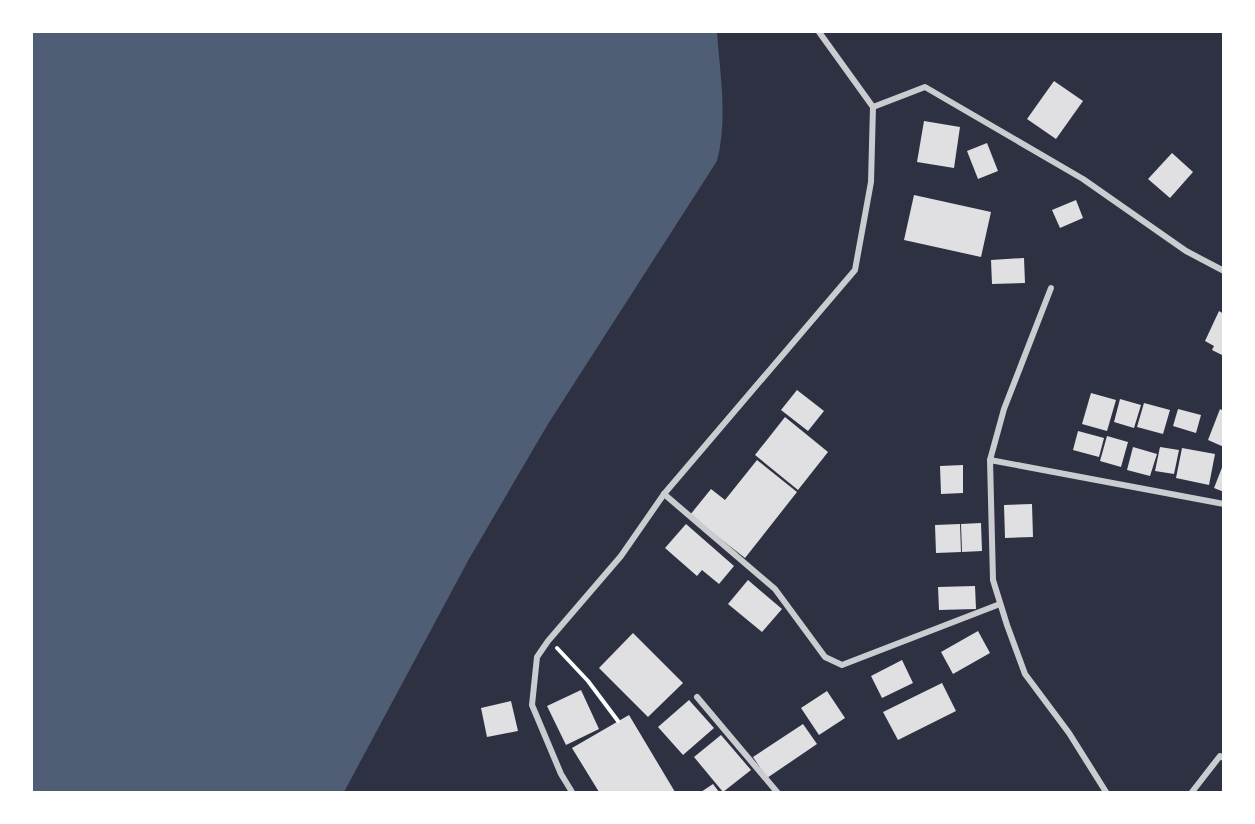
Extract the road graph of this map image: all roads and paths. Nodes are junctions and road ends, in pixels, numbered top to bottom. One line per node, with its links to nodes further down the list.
1 (819, 32): 2 (street)
2 (873, 107): 3 (street); 6 (street)
3 (1224, 271)
4 (1051, 288): 5 (street)
5 (990, 460): 7 (street); 8 (street)
6 (664, 494): 8 (street); 9 (street)
7 (1224, 504)
8 (1000, 604): 15 (street)
9 (548, 641): 11 (path); 13 (street)
10 (697, 697): 14 (street)
11 (618, 721)
12 (1222, 754): 16 (street)
13 (572, 792)
14 (777, 792)
15 (1106, 792)
16 (1192, 792)

